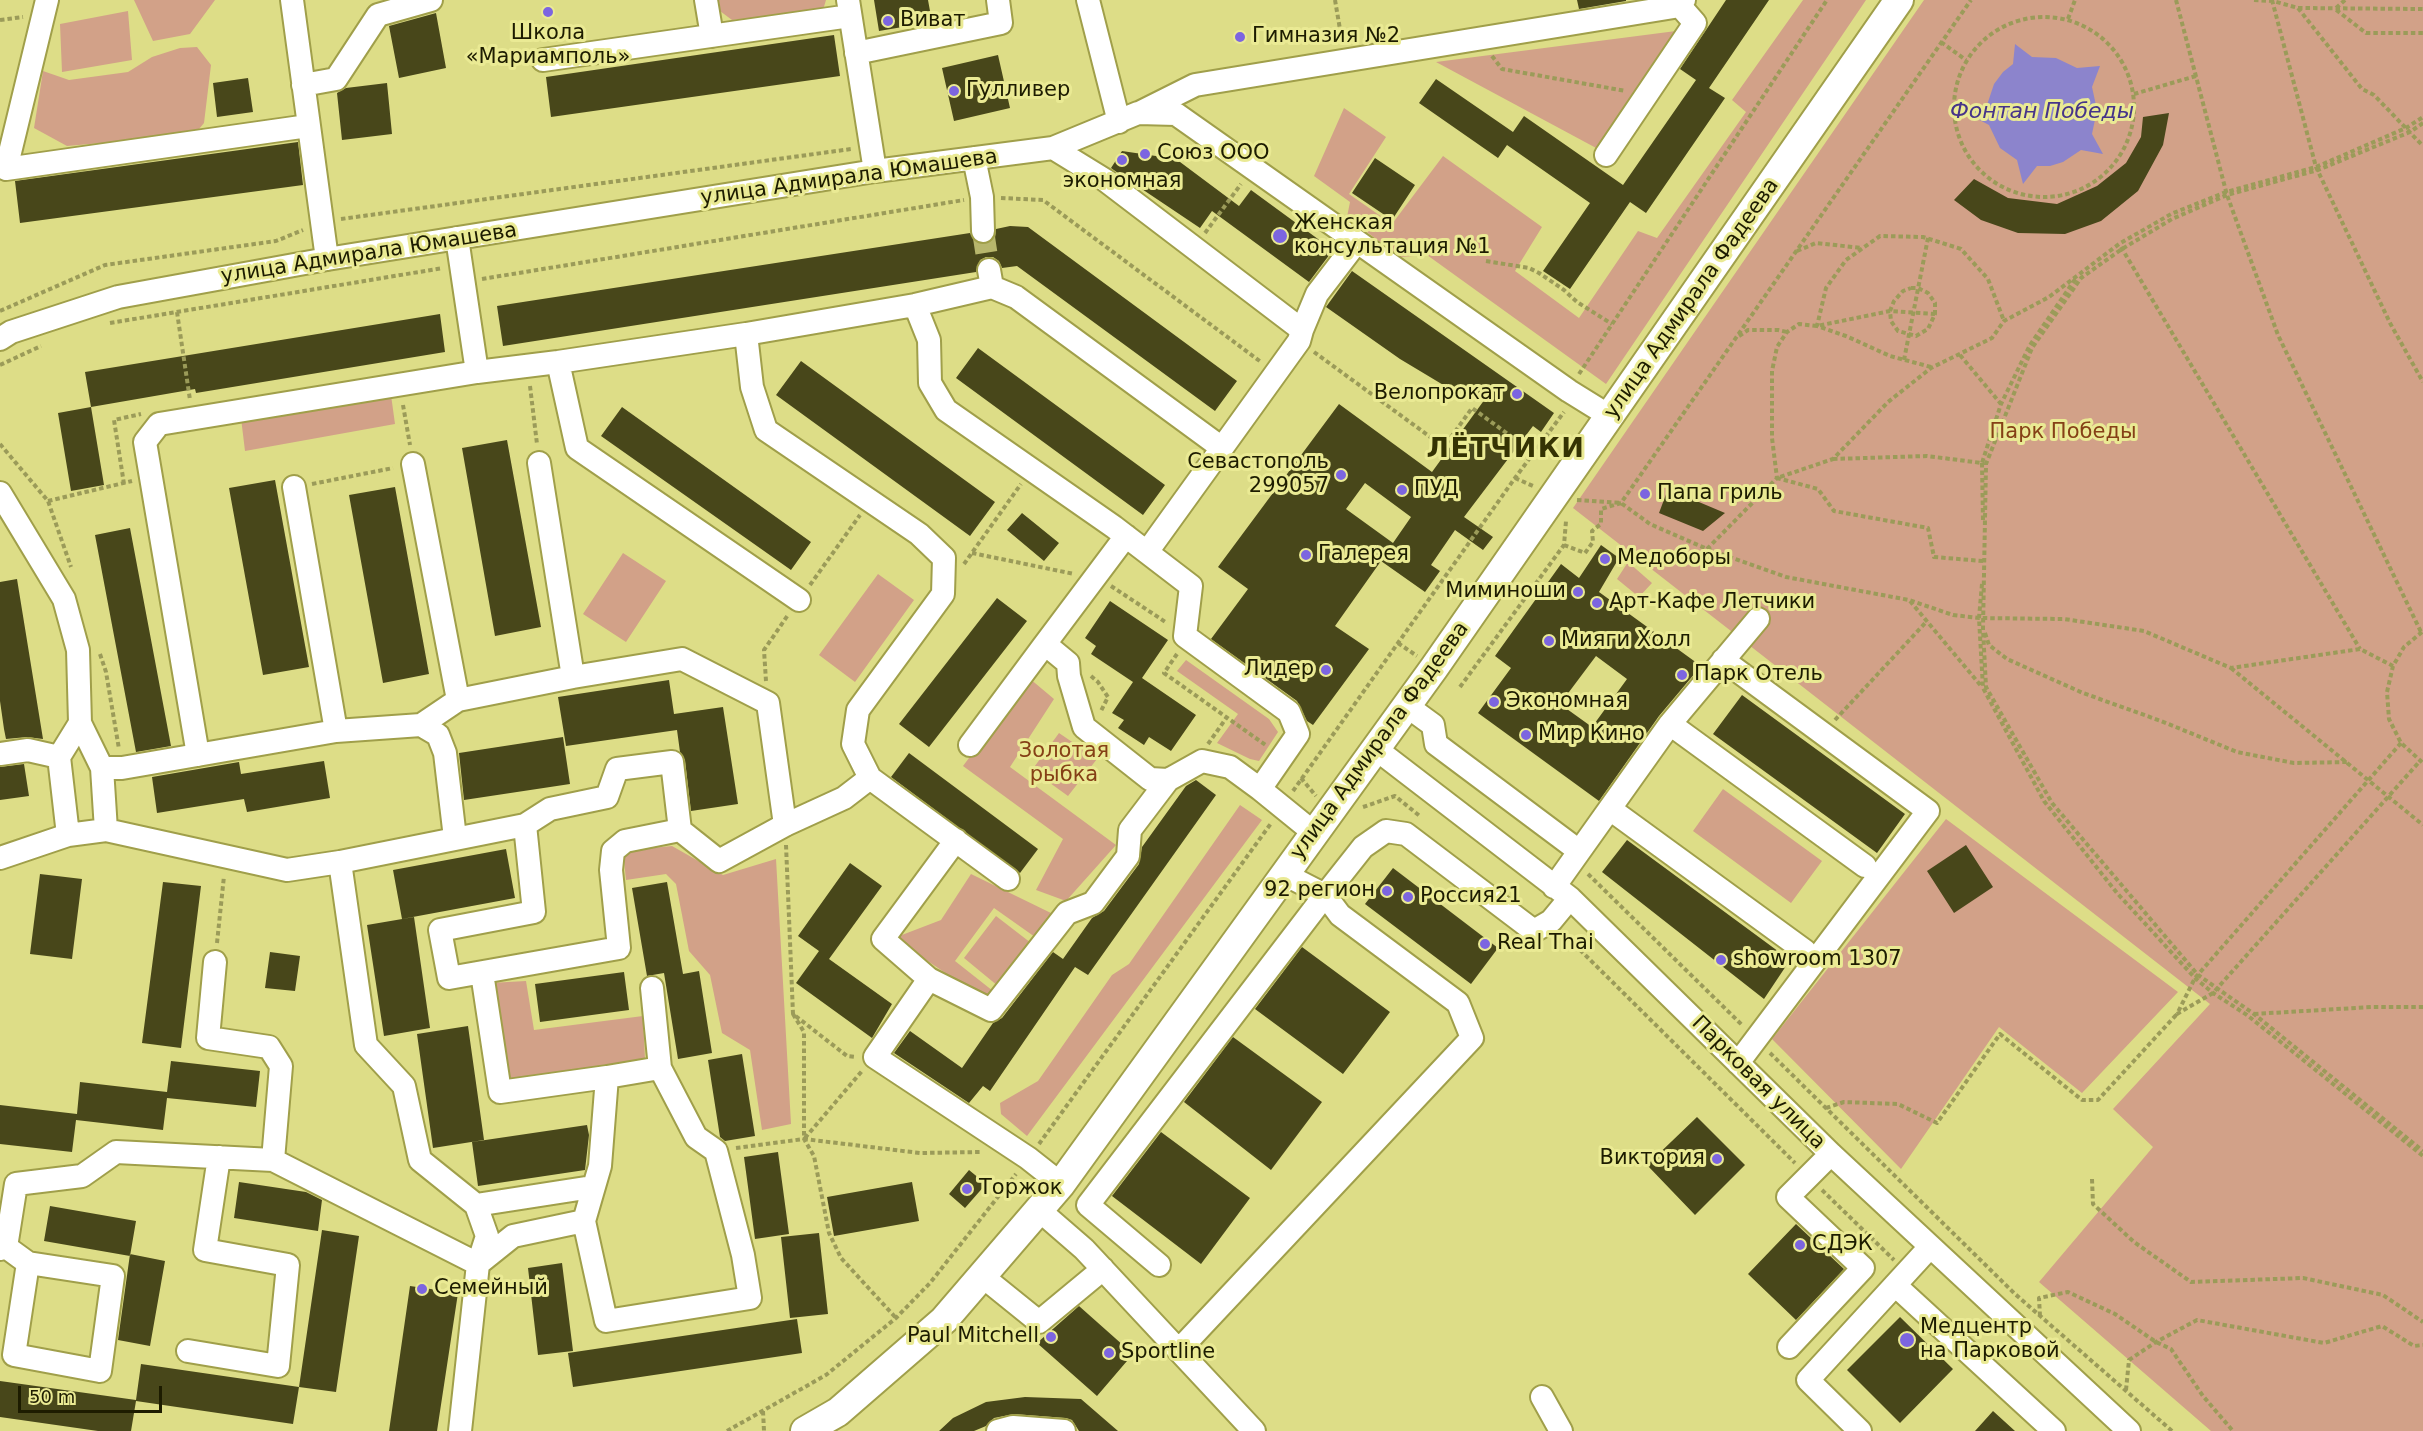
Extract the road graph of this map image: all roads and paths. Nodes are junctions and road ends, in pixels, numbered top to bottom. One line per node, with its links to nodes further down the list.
1 (47, 0): 37 (street)
2 (292, 0): 31 (street)
3 (430, 0): 31 (street)
4 (706, 0): 23 (street)
5 (998, 0): 27 (street)
6 (1088, 0): 35 (street)
7 (1335, 0): 26 (path)
8 (1827, 0): 70 (path)
9 (1899, 0): 93 (main road, улица Адмирала Фадеева)
10 (1971, 0): 25 (path)
11 (2075, 0): 21 (path)
12 (2176, 0): 30 (path)
13 (2254, 0): 14 (path)
14 (2274, 0): 18 (path); 44 (path)
15 (2345, 0): 19 (path)
16 (1682, 3): 24 (street); 32 (street)
17 (849, 8): 23 (street); 27 (street)
18 (2298, 8): 19 (path); 38 (path)
19 (2335, 9): 20 (path); 22 (path)
20 (2423, 9)
21 (2068, 19): 29 (path); 33 (path)
22 (2423, 33)
23 (712, 36): 28 (street)
24 (1479, 39): 32 (path); 35 (street)
25 (1941, 42): 29 (path); 57 (path)
26 (1343, 50)
27 (856, 53): 40 (street)
28 (543, 60)
29 (1966, 60): 33 (path)
30 (2196, 76): 33 (path); 47 (path)
31 (303, 85): 37 (street)
32 (1647, 94): 42 (street)
33 (2134, 94)
34 (2423, 117): 38 (path)
35 (1128, 118): 41 (street, улица Адмирала Юмашева); 53 (street, улица Адмирала Юмашева)
36 (2423, 123): 38 (path)
37 (308, 126): 49 (street)
38 (2408, 130): 39 (path); 44 (path)
39 (2423, 146)
40 (870, 147): 45 (street); 49 (path)
41 (1053, 148): 43 (street, улица Адмирала Юмашева); 55 (street)
42 (1606, 155)
43 (974, 158): 45 (street, улица Адмирала Юмашева); 48 (street)
44 (2317, 169): 47 (path); 88 (path)
45 (875, 171): 51 (street, улица Адмирала Юмашева)
46 (1247, 176): 55 (path)
47 (2227, 194): 54 (path); 127 (path)
48 (982, 197): 50 (street); 60 (path); 87 (path)
49 (321, 222): 58 (street); 64 (path)
50 (983, 231)
51 (457, 238): 58 (street, улица Адмирала Юмашева); 60 (street)
52 (1928, 238): 56 (path); 62 (path); 69 (path)
53 (1356, 243): 75 (street); 90 (street, улица Адмирала Юмашева)
54 (2121, 246): 61 (path); 122 (path); 131 (path)
55 (1194, 248): 75 (street)
56 (1863, 248): 57 (path); 72 (path)
57 (1796, 251): 77 (path)
58 (327, 259): 78 (street, улица Адмирала Юмашева)
59 (1486, 261): 70 (path)
60 (462, 274): 66 (path); 86 (street)
61 (2078, 275): 69 (path); 92 (path)
62 (1918, 288): 65 (path); 67 (path); 68 (path)
63 (915, 305): 74 (street); 94 (street); 100 (street)
64 (0, 311)
65 (1890, 311): 67 (path); 72 (path); 76 (path)
66 (177, 312): 71 (path); 91 (path)
67 (1913, 313): 68 (path); 76 (path)
68 (1935, 314): 76 (path)
69 (2004, 321): 80 (path)
70 (1612, 324): 90 (path)
71 (99, 325)
72 (1817, 326): 73 (path); 81 (path)
73 (1787, 332): 77 (path); 103 (path)
74 (746, 334): 82 (street); 107 (street)
75 (1300, 336): 87 (street); 95 (path)
76 (1909, 336): 81 (path)
77 (1736, 338): 110 (path)
78 (0, 339)
79 (45, 344): 84 (path)
80 (1960, 355): 85 (path); 92 (path)
81 (1904, 360): 85 (path)
82 (558, 362): 83 (street); 120 (street)
83 (527, 364): 86 (street); 97 (path)
84 (0, 365)
85 (1932, 368): 96 (path)
86 (477, 372): 89 (street)
87 (1276, 374): 94 (street)
88 (2423, 382)
89 (400, 383): 99 (path); 101 (street)
90 (1569, 391): 93 (street, улица Адмирала Юмашева); 95 (path)
91 (190, 403)
92 (2001, 404): 98 (path)
93 (1611, 417): 142 (main road, улица Адмирала Фадеева)
94 (1222, 448): 115 (street)
95 (1534, 453): 102 (path)
96 (1833, 459): 98 (path); 103 (path)
97 (539, 463): 137 (street)
98 (1982, 463): 117 (path)
99 (413, 464): 104 (path); 140 (street)
100 (1032, 469): 112 (street); 116 (path)
101 (151, 476): 109 (path); 157 (street)
102 (1515, 478): 105 (path); 128 (path)
103 (1777, 478): 114 (path); 117 (path)
104 (294, 487): 148 (street)
105 (1540, 489)
106 (0, 493): 145 (street)
107 (871, 500): 119 (street); 120 (path)
108 (1574, 500): 110 (path)
109 (48, 501)
110 (1621, 503): 113 (path); 114 (path)
111 (1567, 516): 113 (path)
112 (1126, 536): 115 (street); 118 (street)
113 (1564, 545): 138 (path)
114 (1707, 549): 121 (path)
115 (1148, 552): 149 (street)
116 (972, 553): 118 (path); 119 (path)
117 (1983, 561): 122 (path)
118 (1096, 576): 125 (path); 129 (street)
119 (943, 594): 162 (street)
120 (799, 600): 141 (path)
121 (1909, 600): 122 (path); 124 (path)
122 (1981, 618): 126 (path); 135 (path); 139 (path)
123 (1758, 619): 133 (street)
124 (1927, 621): 139 (path); 150 (path)
125 (1171, 626)
126 (1983, 629): 159 (path); 195 (path)
127 (2422, 632): 134 (path)
128 (1398, 643): 132 (path); 152 (path)
129 (1045, 644): 153 (street); 164 (street)
130 (1182, 646): 144 (path)
131 (2360, 649): 134 (path); 135 (path)
132 (1421, 659)
133 (1723, 660): 146 (street); 150 (street)
134 (2393, 666): 151 (path)
135 (2231, 668): 159 (path)
136 (1090, 676): 143 (path)
137 (573, 677): 140 (street); 141 (street)
138 (1460, 687)
139 (1983, 688): 195 (path)
140 (458, 700): 147 (street)
141 (768, 702): 174 (street)
142 (1407, 706): 154 (main road, улица Адмирала Фадеева); 182 (street)
143 (1099, 715)
144 (1227, 717): 149 (path); 155 (path)
145 (80, 723): 158 (street); 161 (street)
146 (1670, 724): 170 (street); 186 (street)
147 (421, 725): 148 (street); 180 (street)
148 (336, 731): 157 (street)
149 (1298, 734): 152 (path); 166 (street)
150 (1823, 734): 205 (street)
151 (2401, 743): 160 (path); 165 (path)
152 (1325, 744): 163 (path)
153 (970, 745)
154 (1376, 749): 178 (main road, улица Адмирала Фадеева); 189 (street, Парковая улица)
155 (1216, 750)
156 (0, 754): 158 (street)
157 (198, 755): 161 (street)
158 (59, 757): 179 (street)
159 (2348, 762): 165 (path)
160 (2422, 762): 167 (path)
161 (102, 768): 176 (street)
162 (870, 778): 174 (street); 181 (street)
163 (1301, 778): 168 (path); 169 (path)
164 (1168, 780): 166 (street); 196 (street)
165 (2369, 780): 167 (path); 195 (path)
166 (1260, 789): 169 (street)
167 (2388, 797): 175 (path); 198 (path)
168 (1321, 800)
169 (1282, 808): 178 (street); 214 (path)
170 (1610, 809): 182 (street); 192 (street)
171 (1355, 813): 172 (path)
172 (1425, 820)
173 (525, 825): 177 (street); 180 (street); 194 (street)
174 (785, 825): 177 (street); 201 (path)
175 (2423, 825)
176 (106, 830): 179 (street); 183 (street)
177 (680, 830): 194 (street)
178 (1314, 832): 187 (main road, улица Адмирала Фадеева)
179 (68, 835): 184 (street)
180 (455, 838): 185 (street)
181 (956, 840): 188 (street); 196 (street)
182 (1576, 855): 189 (street); 205 (path)
183 (226, 856): 185 (street); 193 (path)
184 (0, 858)
185 (339, 862): 223 (street)
186 (1865, 866)
187 (1284, 874): 190 (street); 221 (main road, улица Адмирала Фадеева)
188 (1008, 879)
189 (1562, 893): 191 (street); 207 (street, Парковая улица)
190 (1325, 895): 191 (street); 230 (street); 241 (street)
191 (1551, 921): 219 (path)
192 (1805, 951)
193 (216, 962): 218 (street)
194 (482, 973): 209 (street)
195 (2196, 977): 198 (path); 199 (path); 202 (path)
196 (929, 979): 206 (street)
197 (652, 988): 208 (street)
198 (2217, 988): 199 (path); 203 (path)
199 (2213, 993): 202 (path); 204 (path)
200 (2423, 1007): 203 (path)
201 (793, 1014): 206 (path); 211 (path)
202 (2177, 1014): 210 (path)
203 (2254, 1014): 204 (path); 212 (path)
204 (2247, 1015): 216 (path)
205 (1756, 1040): 207 (street); 210 (path)
206 (875, 1058): 211 (path); 214 (street)
207 (1738, 1063): 215 (street, Парковая улица)
208 (660, 1068): 209 (street); 213 (street)
209 (607, 1077): 222 (street)
210 (1826, 1108): 234 (path)
211 (804, 1139): 213 (path); 214 (path); 235 (path)
212 (2423, 1150)
213 (716, 1151): 225 (street)
214 (1023, 1155): 221 (street); 235 (path)
215 (1831, 1155): 219 (street); 227 (street, Парковая улица)
216 (2423, 1156)
217 (219, 1157): 218 (street); 226 (street); 240 (street)
218 (273, 1160): 229 (street)
219 (1809, 1177): 233 (path); 239 (street)
220 (2092, 1179): 236 (path)
221 (1061, 1184): 224 (main road, улица Адмирала Фадеева)
222 (592, 1187): 223 (street); 225 (street)
223 (476, 1205): 229 (street)
224 (1039, 1210): 231 (street); 232 (main road, улица Адмирала Фадеева)
225 (584, 1221): 229 (street)
226 (3, 1248): 228 (street)
227 (1929, 1248): 233 (street); 245 (street, Парковая улица)
228 (28, 1263): 228 (street)
229 (478, 1264): 246 (street)
230 (1159, 1265)
231 (1103, 1269): 232 (street); 241 (street)
232 (982, 1276): 249 (main road, улица Адмирала Фадеева)
233 (1901, 1279): 254 (street); 255 (street)
234 (2040, 1316): 237 (path); 242 (path)
235 (896, 1318): 244 (path)
236 (2423, 1322)
237 (2156, 1342): 238 (path); 242 (path); 257 (path)
238 (2423, 1345)
239 (1789, 1347)
240 (188, 1350)
241 (1179, 1350): 252 (street)
242 (2126, 1391): 256 (path)
243 (1542, 1397): 253 (street)
244 (763, 1411): 247 (path); 248 (path)
245 (2125, 1430)
246 (460, 1431)
247 (727, 1431)
248 (764, 1431)
249 (806, 1431)
250 (998, 1431): 251 (street)
251 (1065, 1431)
252 (1254, 1431)
253 (1561, 1431)
254 (1860, 1431)
255 (2054, 1431)
256 (2172, 1431)
257 (2233, 1431)

